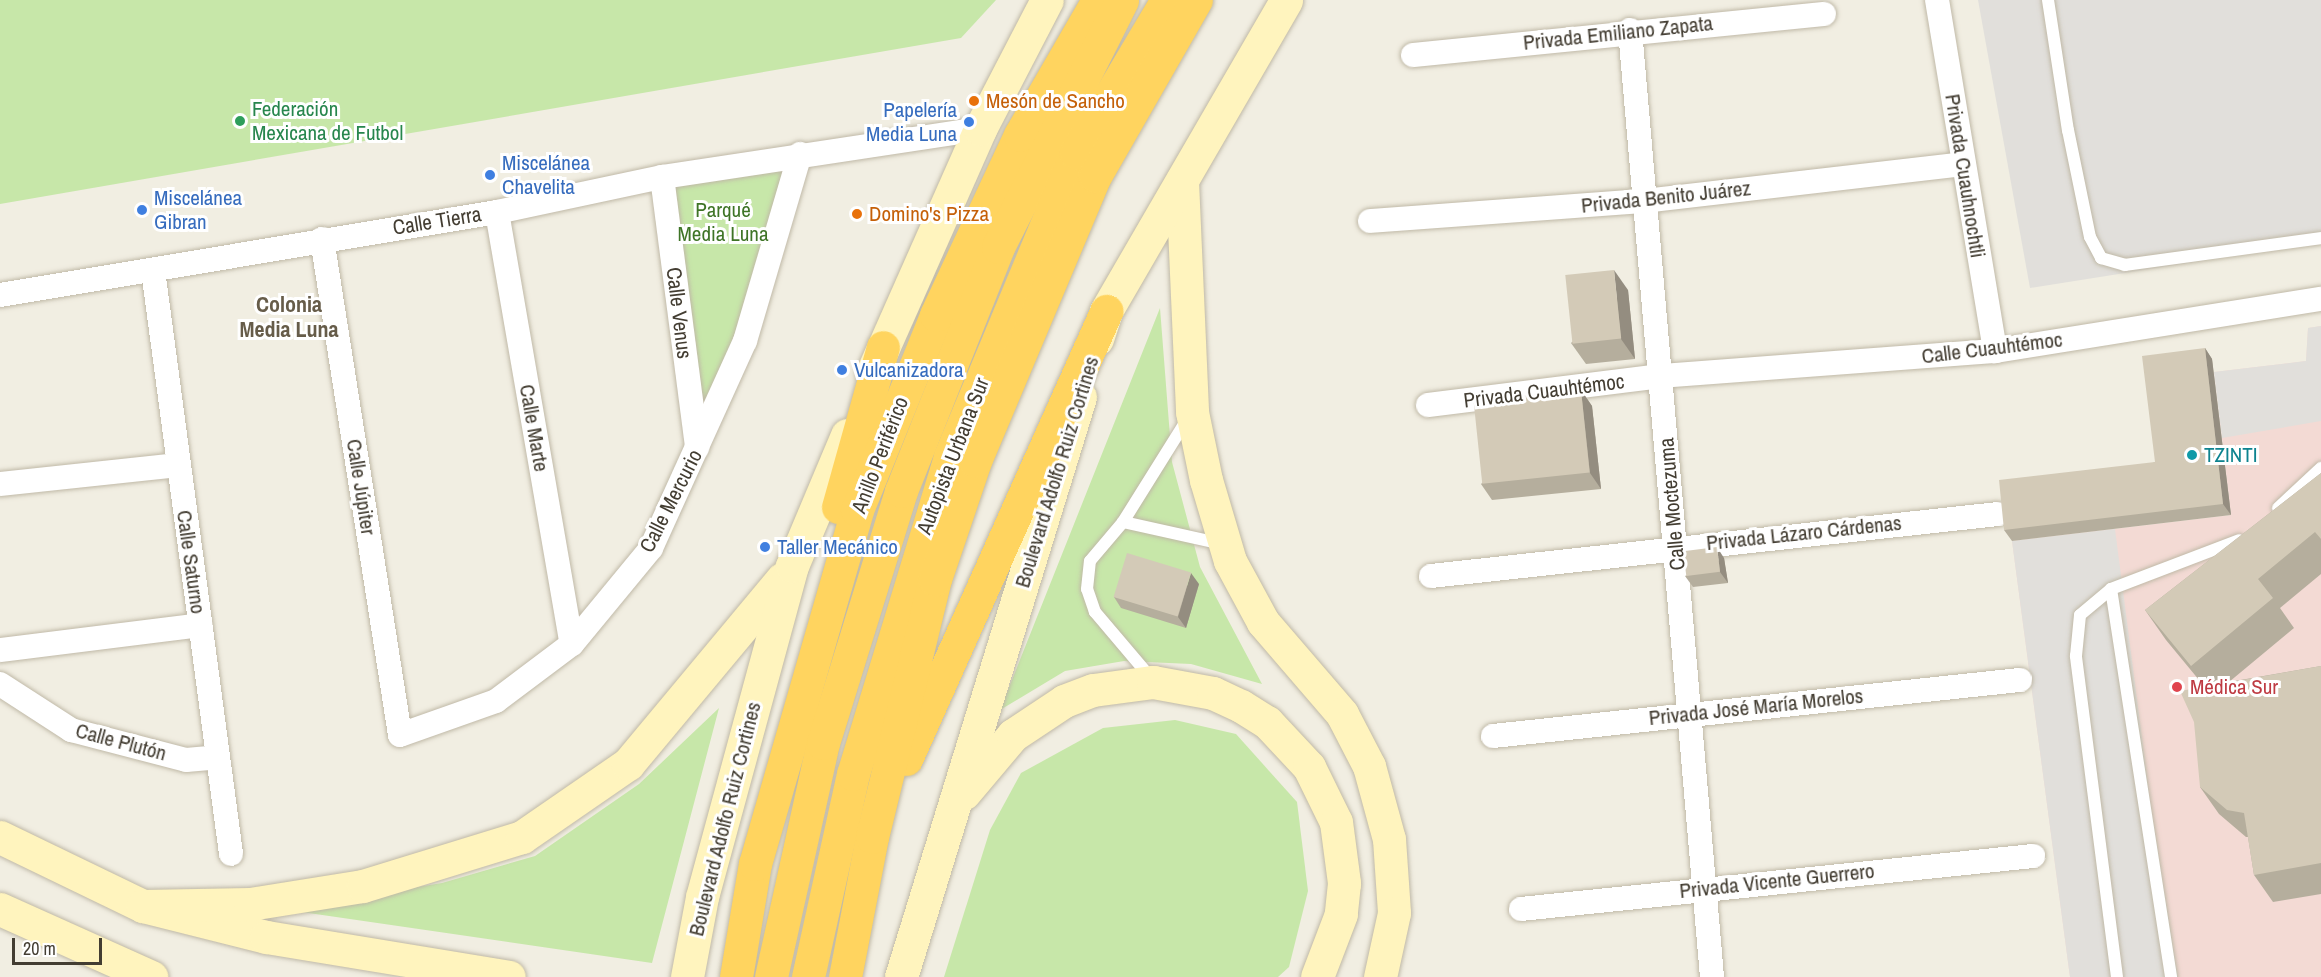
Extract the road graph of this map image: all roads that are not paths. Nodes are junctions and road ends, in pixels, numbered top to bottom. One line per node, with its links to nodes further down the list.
1 (1047, 0): 12 (main road, Boulevard Adolfo Ruiz Cortines)
2 (1098, 0): 58 (highway, Anillo Periférico)
3 (1122, 0): 68 (highway, Autopista Urbana Sur)
4 (1167, 0): 69 (highway, Autopista Urbana Sur)
5 (1196, 0): 55 (highway)
6 (1286, 0): 16 (main road, Boulevard Adolfo Ruiz Cortines)
7 (1937, 0): 14 (street, Privada Cuauhnochtli)
8 (2048, 0): 20 (lane)
9 (1824, 14): 10 (street, Privada Emiliano Zapata)
10 (1630, 30): 11 (street, Privada Emiliano Zapata); 17 (street, Calle Moctezuma)
11 (1413, 55)
12 (980, 129): 13 (street, Calle Tierra); 26 (main road, Boulevard Adolfo Ruiz Cortines)
13 (800, 154): 15 (street, Calle Tierra); 31 (street, Calle Mercurio)
14 (1962, 164): 17 (street, Privada Benito Juárez); 27 (street, Privada Cuauhnochtli)
15 (662, 177): 18 (street, Calle Tierra); 31 (street, Calle Venus)
16 (1182, 178): 25 (main road, Boulevard Adolfo Ruiz Cortines); 30 (main road)
17 (1644, 201): 19 (street, Privada Benito Juárez); 28 (street, Calle Moctezuma)
18 (497, 212): 21 (street, Calle Tierra); 45 (street, Calle Marte)
19 (1370, 221)
20 (2321, 238)
21 (322, 239): 22 (street, Calle Tierra); 51 (street, Calle Júpiter)
22 (153, 270): 23 (street, Calle Tierra); 32 (street, Calle Saturno)
23 (0, 295)
24 (2321, 299): 27 (street, Calle Cuauhtémoc)
25 (1106, 311): 55 (highway); 59 (main road, Boulevard Adolfo Ruiz Cortines)
26 (883, 347): 41 (main road, Boulevard Adolfo Ruiz Cortines); 58 (highway)
27 (1995, 351): 28 (street, Calle Cuauhtémoc)
28 (1661, 376): 29 (street, Privada Cuauhtémoc); 40 (street, Calle Moctezuma)
29 (1428, 405)
30 (1191, 412): 37 (lane); 39 (main road)
31 (697, 449): 45 (street, Calle Mercurio)
32 (178, 465): 34 (street); 44 (street, Calle Saturno)
33 (2321, 468): 36 (lane)
34 (0, 484)
35 (1998, 514): 40 (street, Privada Lázaro Cárdenas)
36 (2265, 520)
37 (1124, 522): 39 (lane); 48 (lane)
38 (2252, 531): 43 (lane)
39 (1226, 545): 73 (main road)
40 (1677, 546): 42 (street, Privada Lázaro Cárdenas); 50 (street, Calle Moctezuma)
41 (792, 566): 61 (main road); 66 (main road, Boulevard Adolfo Ruiz Cortines)
42 (1431, 576)
43 (2111, 589): 75 (lane); 76 (lane)
44 (200, 625): 46 (street); 53 (street, Calle Saturno)
45 (572, 644): 51 (street, Calle Mercurio)
46 (0, 650)
47 (2020, 680): 50 (street, Privada José María Morelos)
48 (1153, 682): 59 (main road); 72 (main road)
49 (0, 684): 53 (street, Calle Plutón)
50 (1689, 714): 52 (street, Privada José María Morelos); 60 (street, Calle Moctezuma)
51 (400, 735)
52 (1493, 736)
53 (218, 757): 56 (street, Calle Saturno)
54 (0, 837): 61 (main road)
55 (872, 837): 70 (highway)
56 (231, 854)
57 (2033, 856): 60 (street, Privada Vicente Guerrero)
58 (755, 864): 67 (highway, Anillo Periférico)
59 (932, 865): 71 (main road, Boulevard Adolfo Ruiz Cortines)
60 (1703, 887): 63 (street, Privada Vicente Guerrero); 74 (street, Calle Moctezuma)
61 (143, 906): 65 (main road)
62 (0, 909): 64 (main road)
63 (1521, 909)
64 (151, 977)
65 (508, 977)
66 (687, 977)
67 (736, 977)
68 (771, 977)
69 (808, 977)
70 (845, 977)
71 (902, 977)
72 (1317, 977)
73 (1380, 977)
74 (1712, 977)
75 (2117, 977)
76 (2171, 977)

